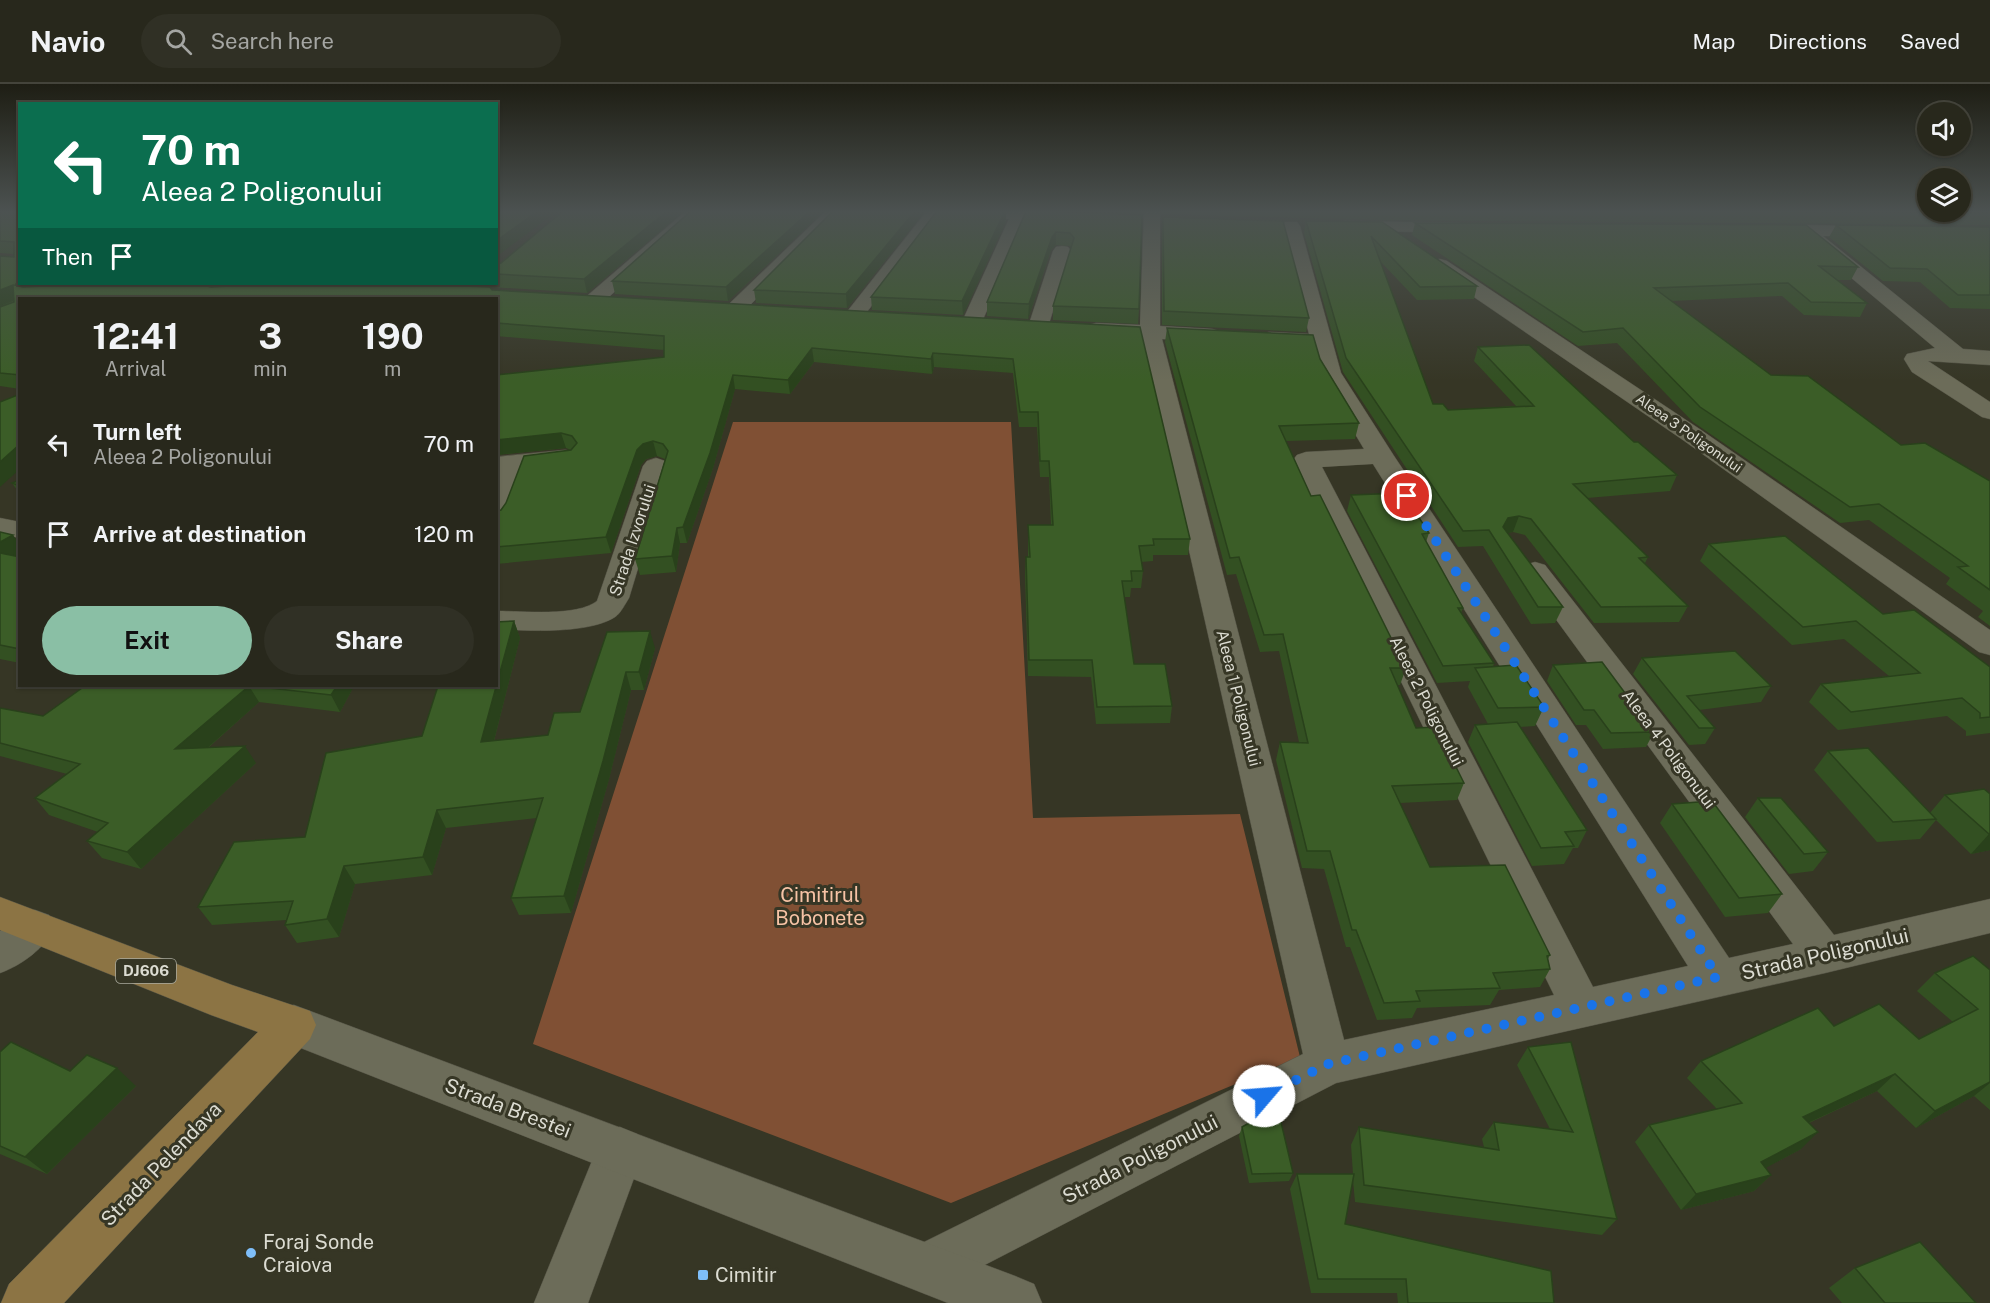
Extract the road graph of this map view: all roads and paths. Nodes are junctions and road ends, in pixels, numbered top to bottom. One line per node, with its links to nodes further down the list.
1 (631, 268): 11 (street)
2 (777, 268): 14 (street)
3 (891, 268): 17 (street)
4 (996, 268): 20 (street)
5 (1057, 268): 23 (street)
6 (1148, 268): 24 (street, Aleea 1 Poligonului)
7 (1310, 268): 27 (street)
8 (1444, 268): 40 (street, Aleea 3 Poligonului)
9 (1851, 268): 28 (street)
10 (571, 298): 11 (street)
11 (594, 300): 12 (street)
12 (618, 301)
13 (712, 307): 14 (street)
14 (735, 309): 15 (street)
15 (759, 310)
16 (829, 315): 17 (street)
17 (853, 317): 18 (street)
18 (877, 318)
19 (947, 323): 20 (street)
20 (971, 324): 21 (street)
21 (993, 325)
22 (1016, 326): 23 (street)
23 (1038, 327): 24 (street)
24 (1150, 332): 25 (street); 48 (street, Aleea 1 Poligonului)
25 (1230, 336)
26 (1253, 338): 27 (street)
27 (1322, 341): 31 (street)
28 (1957, 355): 29 (street); 30 (street)
29 (1990, 358)
30 (1990, 412)
31 (1381, 456): 45 (street); 46 (street, Aleea 2 Poligonului)
32 (566, 458): 33 (street)
33 (507, 463): 35 (street)
34 (656, 466): 39 (street, Strada Izvorului)
35 (498, 508)
36 (0, 526): 37 (street)
37 (18, 530)
38 (1513, 542): 44 (street, Aleea 4 Poligonului)
39 (498, 620)
40 (1990, 645)
41 (1990, 916): 44 (street, Strada Poligonului)
42 (18, 920): 43 (street); 47 (main road, Strada Brestei / DJ606)
43 (0, 956)
44 (1825, 956): 45 (street, Strada Poligonului)
45 (1718, 977): 46 (street, Strada Poligonului)
46 (1582, 1008): 48 (street, Strada Poligonului)
47 (294, 1024): 49 (street, Strada Brestei / DJ606); 51 (main road, Strada Pelendava)
48 (1328, 1064): 50 (street, Strada Poligonului)
49 (620, 1151): 50 (street, Strada Brestei / DJ606); 52 (street)
50 (926, 1268): 53 (street, Strada Brestei / DJ606)
51 (28, 1303)
52 (561, 1303)
53 (1015, 1303)

